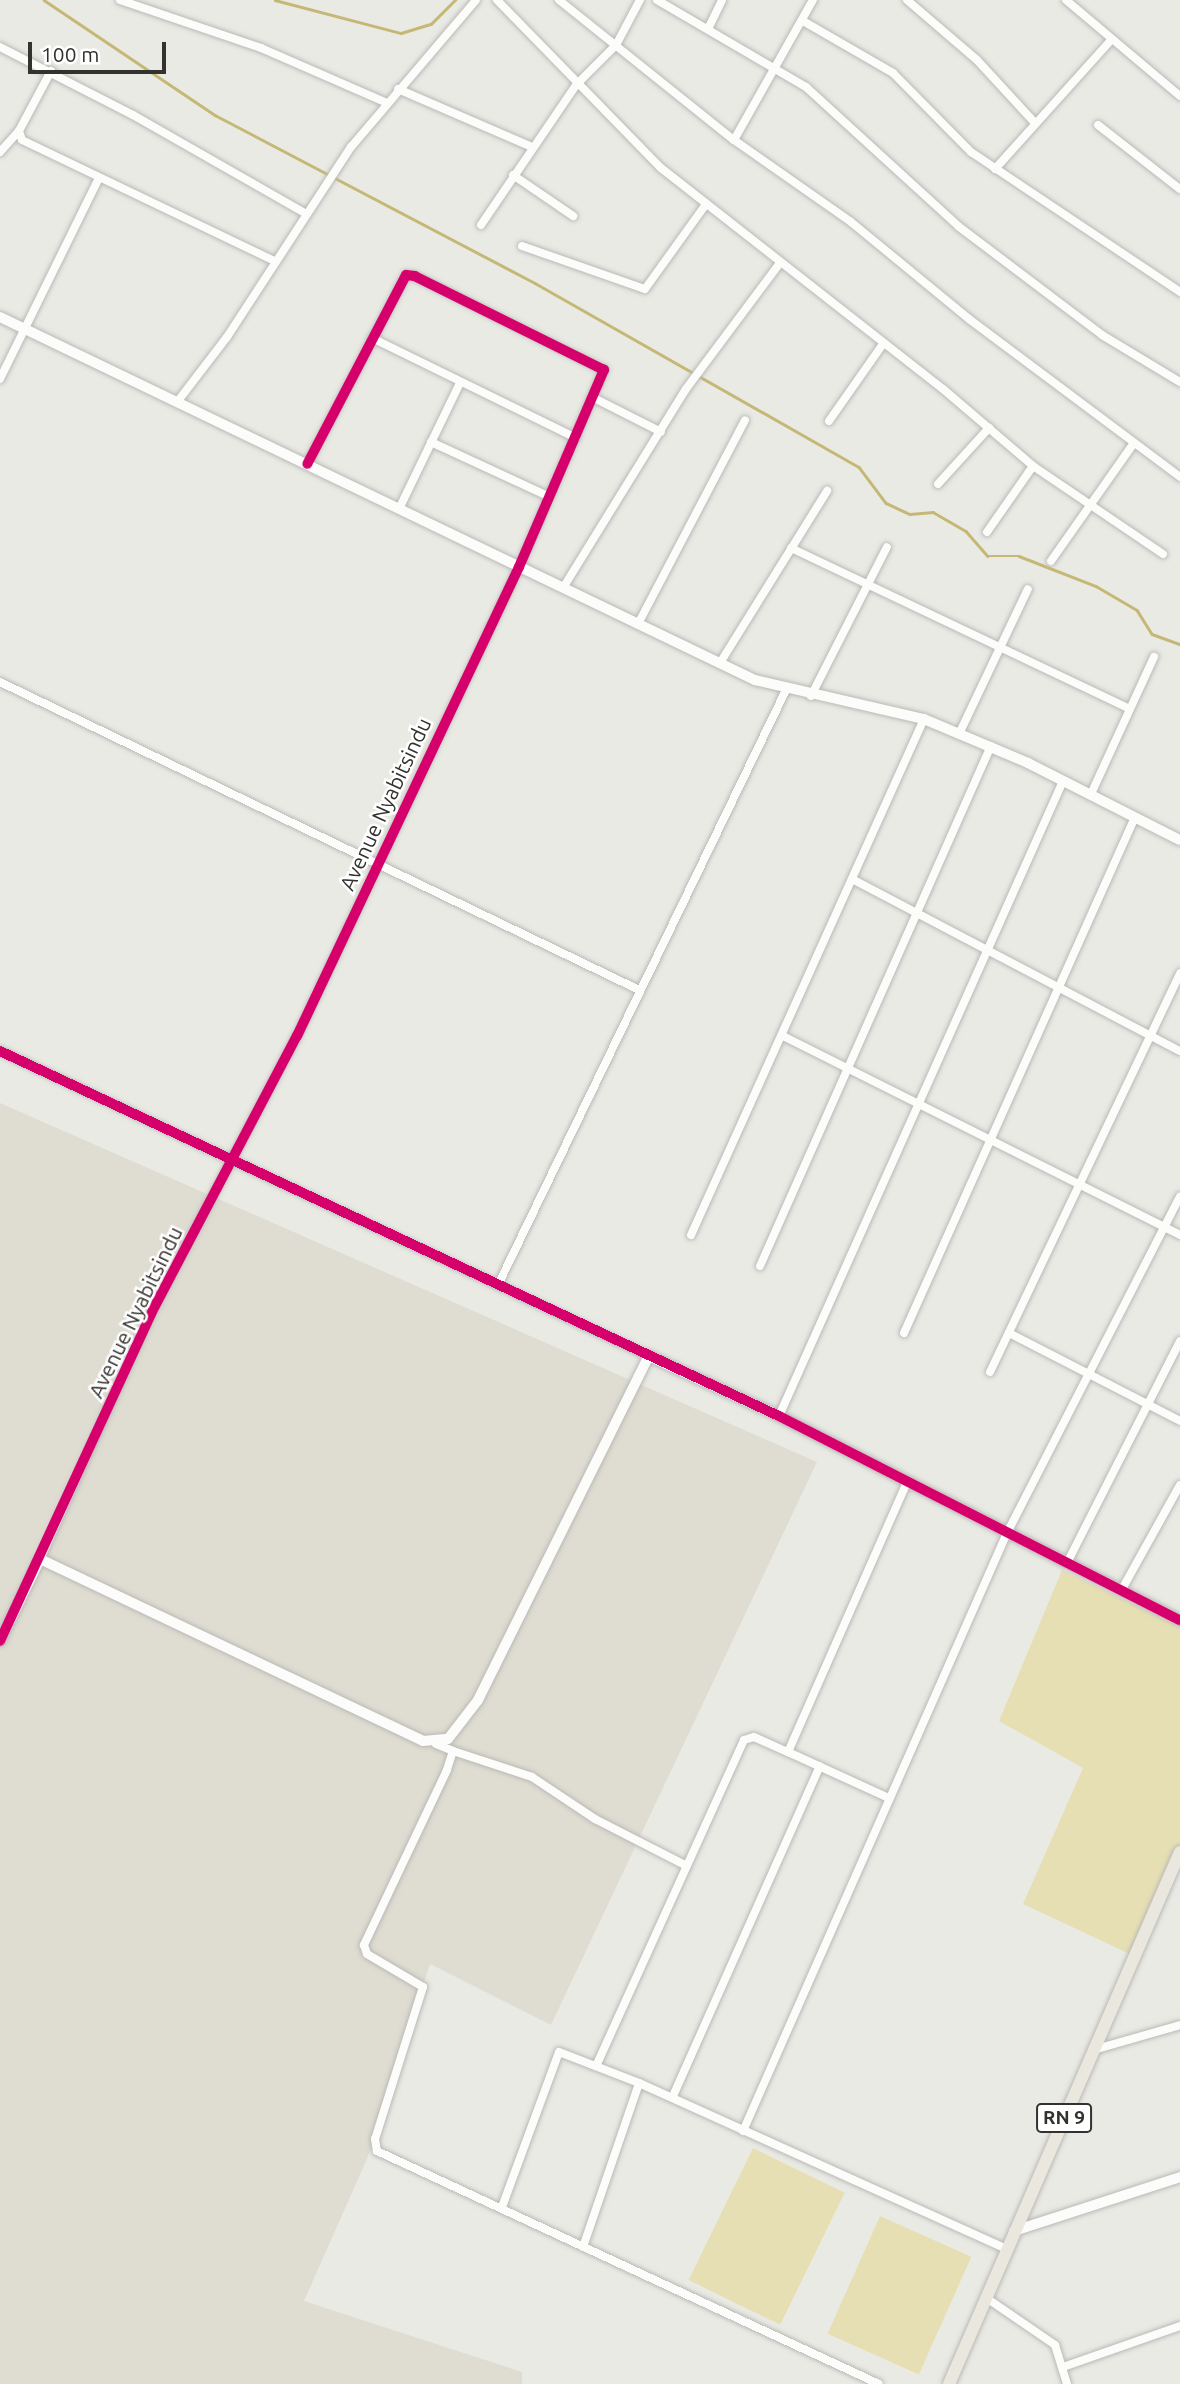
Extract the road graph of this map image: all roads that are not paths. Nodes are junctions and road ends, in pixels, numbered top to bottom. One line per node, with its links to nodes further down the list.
1 (120, 0): 21 (street)
2 (476, 0): 19 (street)
3 (497, 0): 18 (street)
4 (559, 0): 14 (street)
5 (640, 0): 14 (street)
6 (657, 0): 12 (street)
7 (722, 0): 12 (street)
8 (813, 0): 11 (street)
9 (907, 0): 22 (street)
10 (1066, 0): 13 (street)
11 (803, 20): 16 (street); 28 (street)
12 (708, 29): 16 (street)
13 (1111, 40): 20 (street); 22 (street)
14 (616, 46): 18 (street); 25 (street)
15 (0, 47): 17 (street)
16 (774, 68): 25 (street); 45 (street)
17 (51, 71): 24 (street); 33 (street)
18 (577, 84): 26 (street); 32 (street)
19 (398, 89): 21 (street); 26 (street)
20 (1180, 96)
21 (387, 103): 33 (street)
22 (1034, 122): 28 (street)
23 (1098, 125): 31 (street)
24 (19, 131): 27 (street); 30 (street)
25 (734, 140): 55 (street)
26 (532, 148): 29 (street)
27 (0, 152)
28 (995, 169): 39 (street)
29 (513, 175): 34 (street); 35 (street)
30 (99, 177): 37 (street); 41 (street)
31 (1180, 189)
32 (706, 204): 36 (street); 38 (street)
33 (305, 213): 37 (street)
34 (573, 216)
35 (481, 225)
36 (522, 246)
37 (274, 261): 48 (street)
38 (780, 263): 43 (street); 52 (street)
39 (1180, 292)
40 (0, 317): 41 (street)
41 (23, 327): 44 (street); 48 (street)
42 (372, 338): 46 (street); 47 (street, Avenue Nyabitsindu); 56 (street, Avenue Nyabitsindu)
43 (883, 344): 50 (street); 51 (street)
44 (0, 379)
45 (1180, 382)
46 (460, 383): 53 (street); 54 (street)
47 (594, 398): 52 (street); 53 (street, Avenue Nyabitsindu)
48 (178, 401): 56 (street)
49 (746, 420): 73 (street)
50 (829, 421)
51 (989, 428): 57 (street); 59 (street)
52 (661, 432): 71 (street)
53 (576, 438): 61 (street, Avenue Nyabitsindu)
54 (431, 442): 61 (street); 63 (street)
55 (1134, 443): 58 (street); 62 (street)
56 (306, 464): 63 (street)
57 (1033, 466): 62 (street); 64 (street)
58 (1180, 477)
59 (938, 484)
60 (827, 491): 66 (street)
61 (548, 496): 69 (street, Avenue Nyabitsindu)
62 (1090, 506): 67 (street); 68 (street)
63 (399, 509): 69 (street)
64 (987, 532)
65 (887, 547): 70 (street)
66 (791, 548): 70 (street); 76 (street)
67 (1163, 554)
68 (1051, 561)
69 (519, 567): 71 (street); 88 (street, Avenue Nyabitsindu)
70 (867, 586): 74 (street); 79 (street)
71 (563, 588): 73 (street)
72 (1028, 589): 74 (street)
73 (638, 624): 76 (street)
74 (1001, 648): 80 (street); 82 (street)
75 (1154, 657): 80 (street)
76 (720, 663): 78 (street)
77 (0, 682): 88 (street)
78 (786, 690): 79 (street); 94 (street)
79 (811, 696): 81 (street)
80 (1128, 708): 85 (street)
81 (925, 719): 82 (street); 89 (street)
82 (960, 733): 83 (street)
83 (991, 746): 84 (street); 90 (street)
84 (1063, 780): 85 (street); 91 (street)
85 (1091, 794): 86 (street)
86 (1135, 817): 87 (street); 93 (street)
87 (1180, 840)
88 (377, 866): 94 (street); 102 (street, Avenue Nyabitsindu)
89 (852, 879): 90 (street); 95 (street)
90 (919, 911): 91 (street); 99 (street)
91 (989, 947): 93 (street); 100 (street)
92 (1180, 973): 96 (street)
93 (1059, 984): 96 (street); 101 (street)
94 (639, 990): 109 (street)
95 (783, 1036): 99 (street); 106 (street)
96 (1151, 1036): 98 (street); 103 (street)
97 (0, 1051): 102 (street)
98 (1180, 1051)
99 (851, 1069): 100 (street); 108 (street)
100 (917, 1102): 101 (street); 117 (street)
101 (992, 1139): 103 (street); 110 (street)
102 (233, 1162): 109 (street); 122 (street, Avenue Nyabitsindu)
103 (1080, 1183): 105 (street); 111 (street)
104 (1180, 1197): 105 (street)
105 (1164, 1227): 107 (street); 115 (street)
106 (691, 1235)
107 (1180, 1235)
108 (760, 1266)
109 (498, 1285): 113 (street)
110 (904, 1333)
111 (1009, 1333): 114 (street); 115 (street)
112 (1180, 1341): 116 (street)
113 (649, 1356): 117 (street); 127 (street)
114 (990, 1372)
115 (1089, 1375): 116 (street); 121 (street)
116 (1148, 1405): 118 (street); 123 (street)
117 (779, 1416): 119 (street)
118 (1180, 1422)
119 (907, 1482): 121 (street); 129 (street)
120 (1180, 1485): 124 (street)
121 (1007, 1533): 123 (street); 131 (street)
122 (40, 1559): 126 (street, Avenue Nyabitsindu); 127 (street)
123 (1067, 1563): 124 (street)
124 (1121, 1591): 125 (street)
125 (1180, 1620)
126 (0, 1641)
127 (436, 1744): 128 (street)
128 (453, 1751): 133 (street); 141 (street)
129 (788, 1752): 130 (street); 133 (street)
130 (820, 1766): 131 (street); 138 (street)
131 (889, 1798): 139 (street)
132 (1180, 1852): 135 (main road, RN 9)
133 (687, 1866): 136 (street)
134 (1180, 2025): 135 (street)
135 (1093, 2050): 142 (main road, RN 9)
136 (597, 2064): 137 (street); 141 (street)
137 (639, 2083): 138 (street); 143 (street)
138 (673, 2096): 139 (street)
139 (743, 2131): 144 (street)
140 (1180, 2177): 142 (street)
141 (502, 2207): 143 (street)
142 (1013, 2231): 144 (main road, RN 9)
143 (583, 2247): 148 (street)
144 (1005, 2248): 145 (main road, RN 9)
145 (985, 2297): 147 (street); 149 (main road, RN 9)
146 (1180, 2326): 147 (street)
147 (1063, 2367): 150 (street)
148 (879, 2384)
149 (949, 2384)
150 (1067, 2384)

